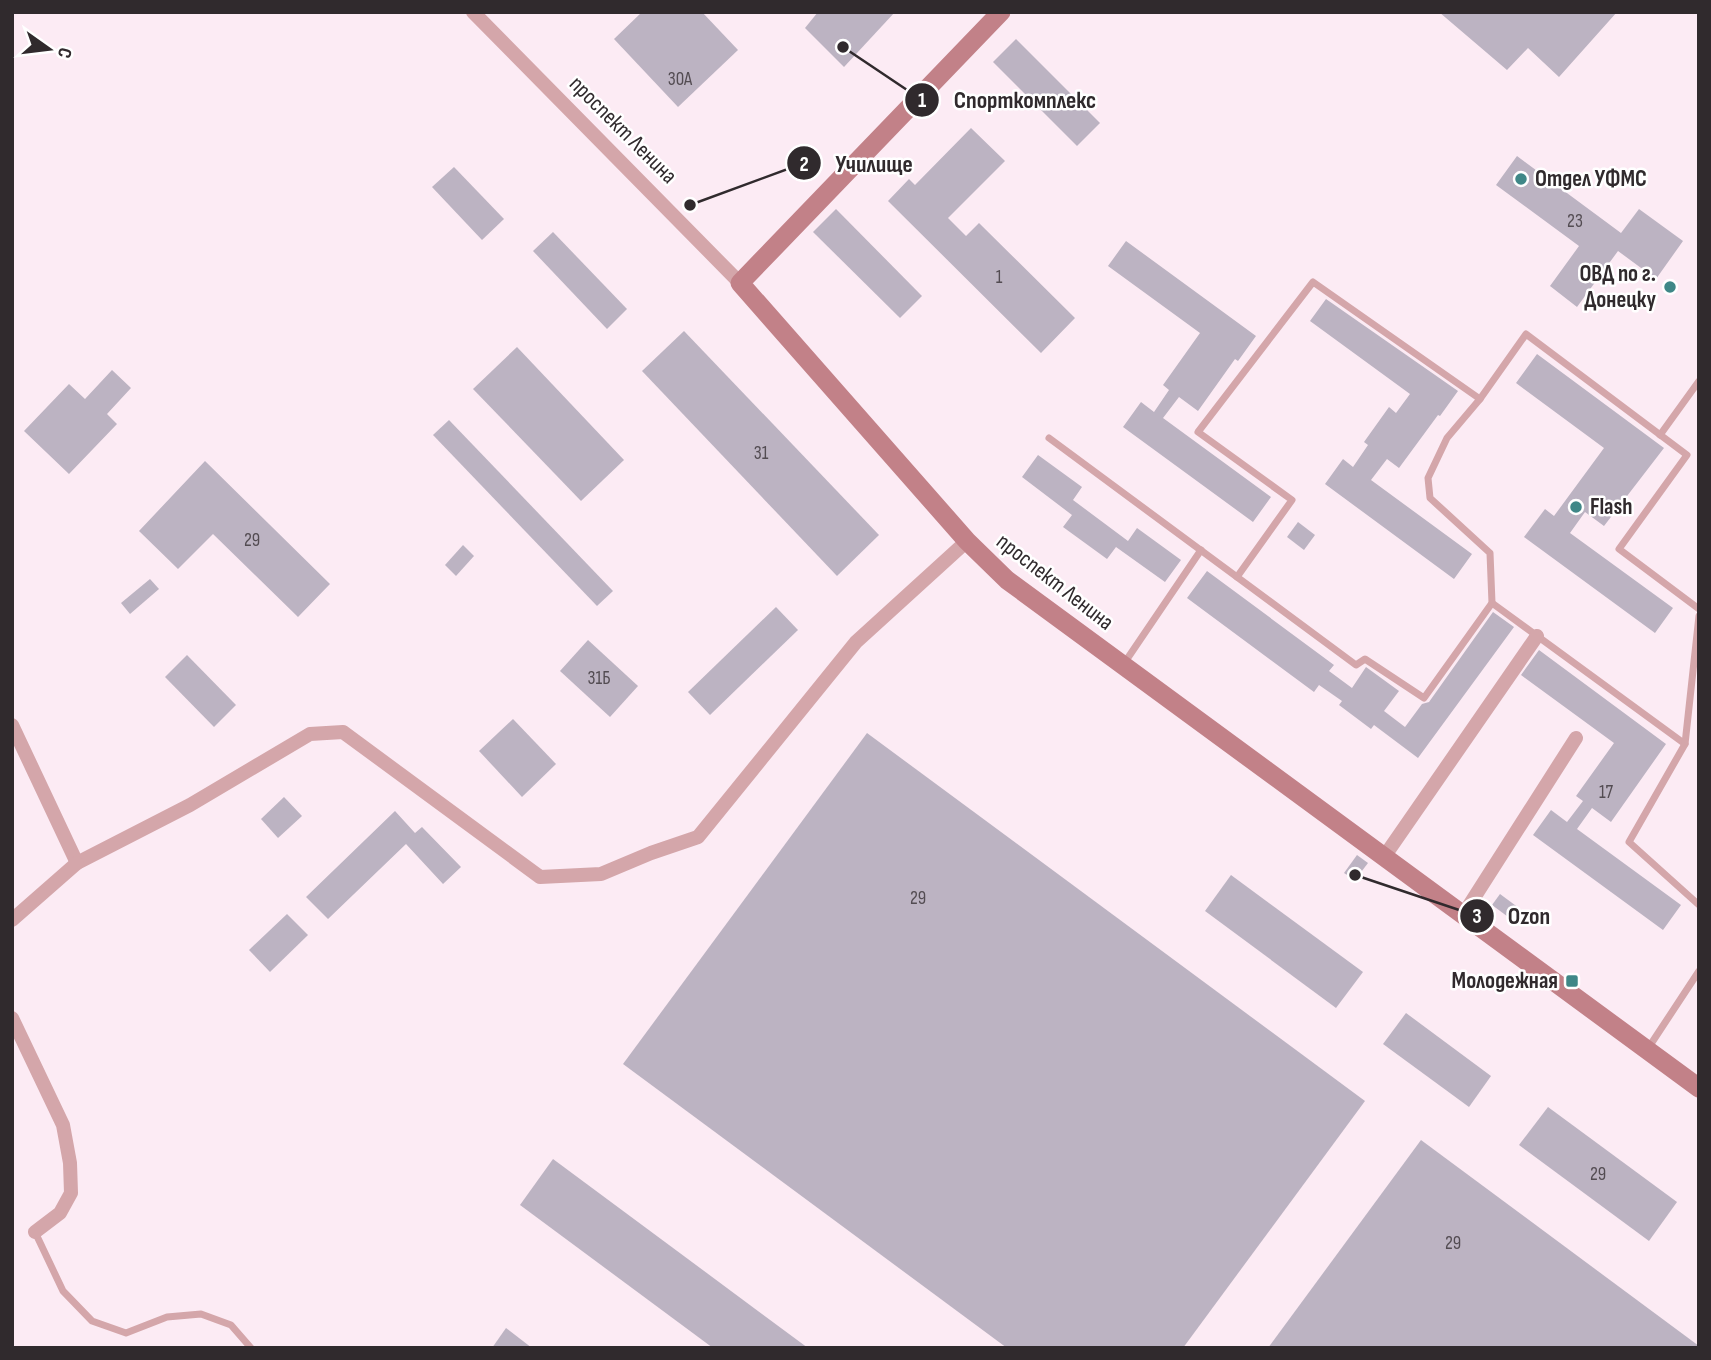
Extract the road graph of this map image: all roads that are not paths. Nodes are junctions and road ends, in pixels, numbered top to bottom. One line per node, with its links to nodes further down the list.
1 (473, 12): 3 (street, проспект Ленина)
2 (1001, 12): 3 (street)
3 (740, 283): 8 (street, проспект Ленина)
4 (1699, 381): 6 (lane)
5 (1480, 399): 6 (lane); 10 (lane); 11 (lane)
6 (1660, 435): 12 (lane)
7 (1049, 438): 9 (lane)
8 (967, 541): 15 (street, проспект Ленина); 20 (street)
9 (1201, 550): 10 (lane); 15 (lane)
10 (1237, 576): 11 (lane)
11 (1492, 603): 14 (lane)
12 (1699, 609)
13 (1699, 616): 18 (lane)
14 (1537, 636): 18 (lane); 19 (street)
15 (1122, 665): 19 (street, проспект Ленина)
16 (12, 725): 20 (street)
17 (1576, 738): 22 (street)
18 (1685, 744): 21 (lane)
19 (1384, 857): 22 (street, проспект Ленина)
20 (77, 863): 23 (street)
21 (1699, 905)
22 (1463, 915): 26 (street, проспект Ленина)
23 (12, 920)
24 (1699, 971): 26 (lane)
25 (12, 1018): 28 (street)
26 (1647, 1050): 27 (street, проспект Ленина)
27 (1699, 1088)
28 (35, 1232): 29 (lane)
29 (251, 1348)

